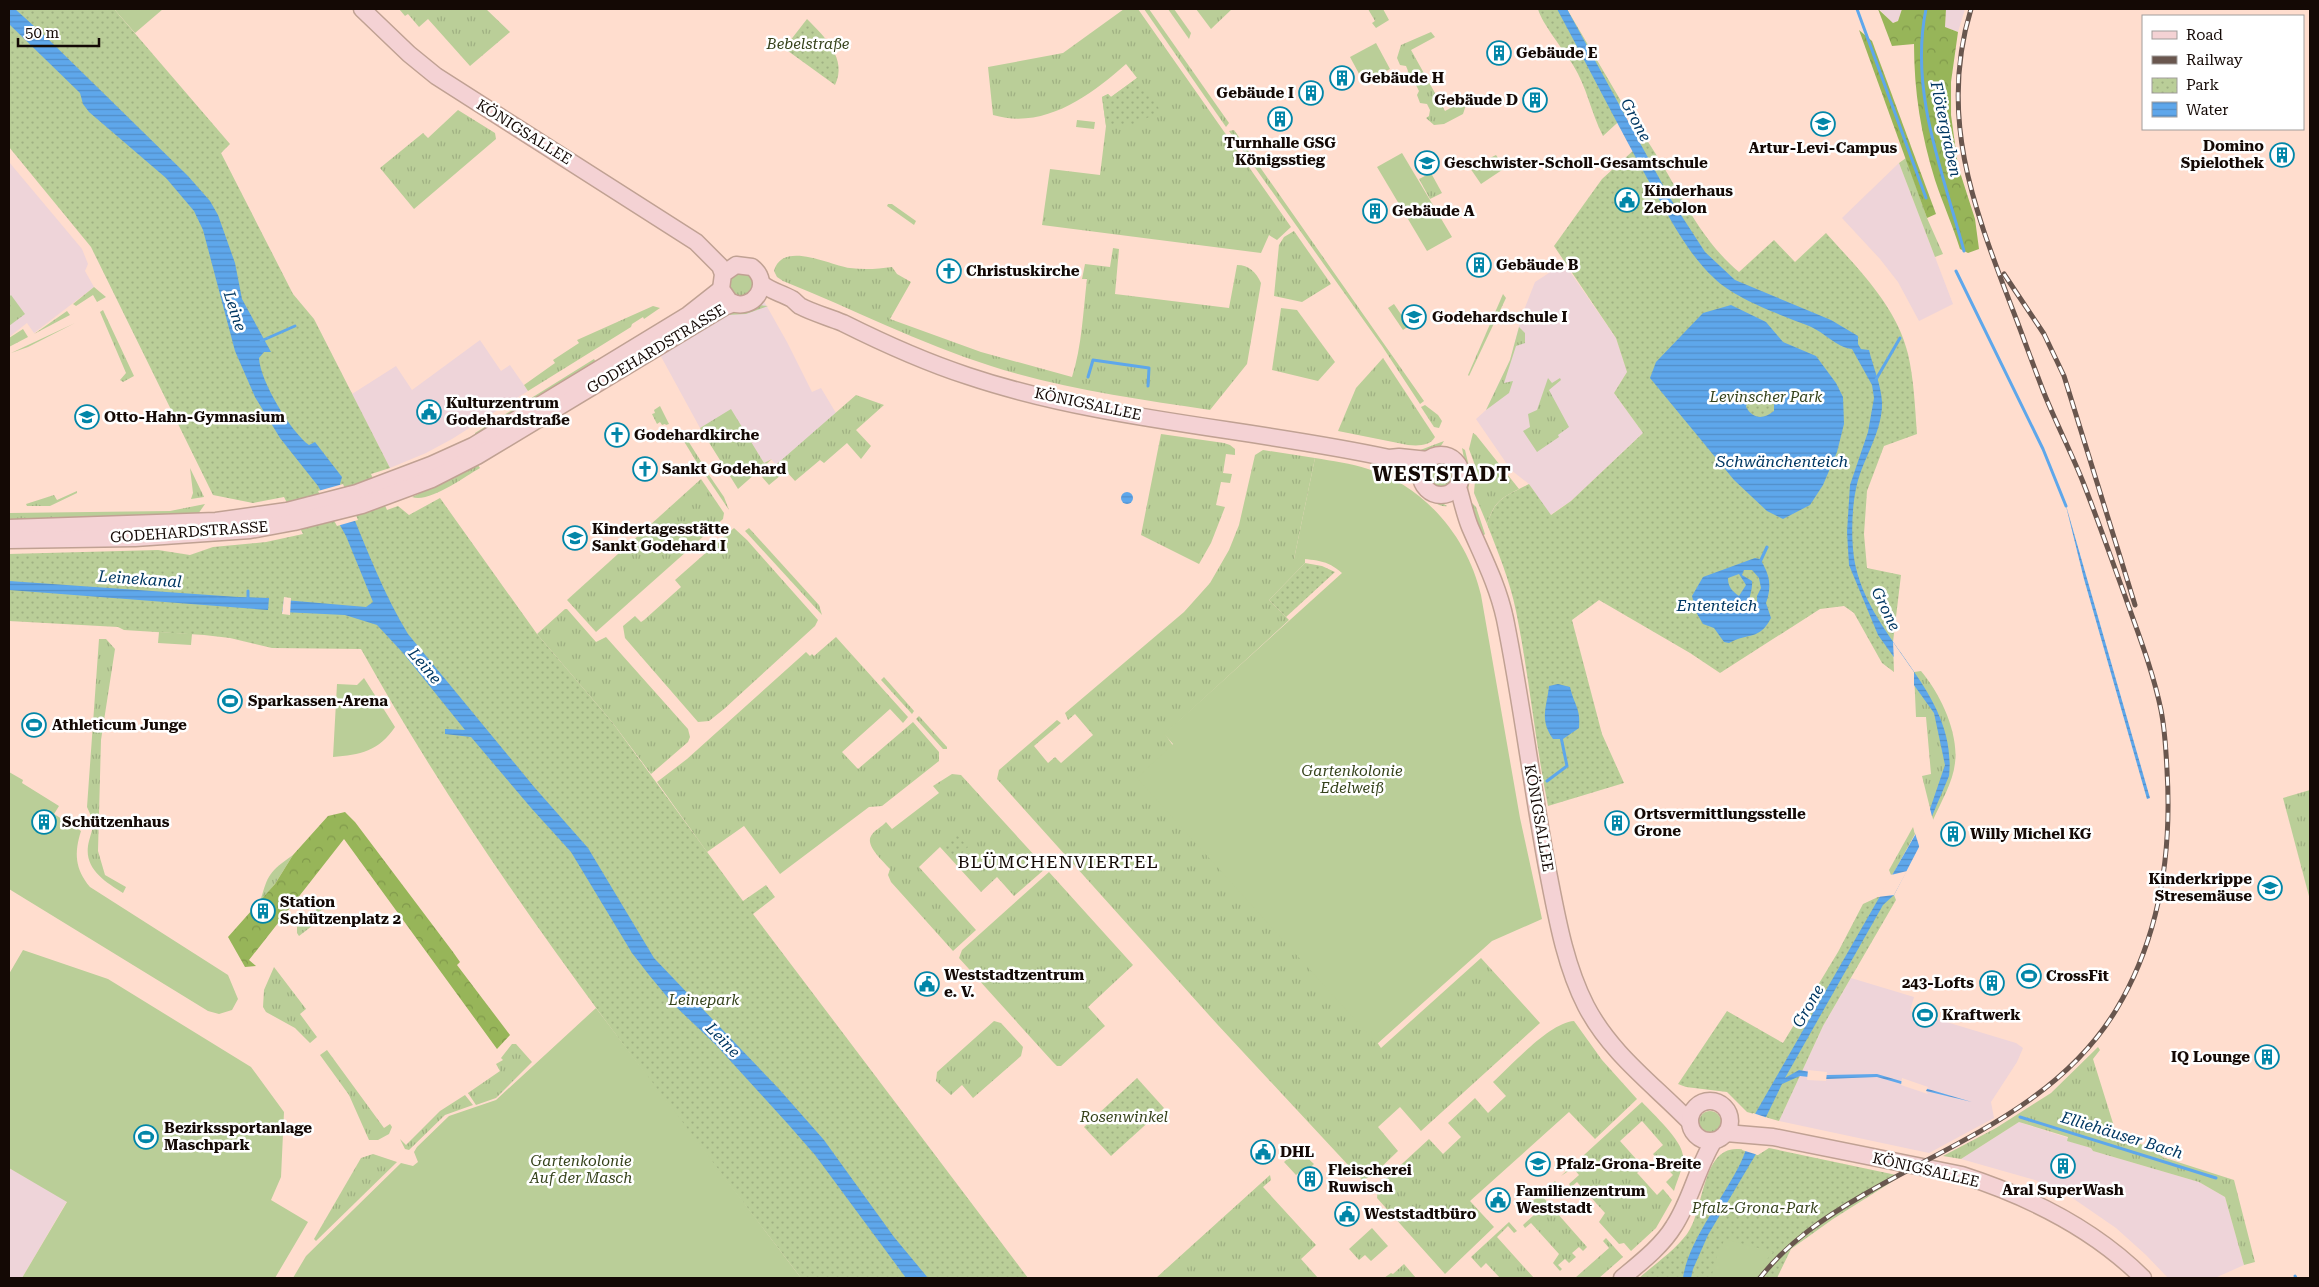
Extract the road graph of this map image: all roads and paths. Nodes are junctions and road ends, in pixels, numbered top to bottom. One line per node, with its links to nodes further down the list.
1 (362, 9): 2 (street, KÖNIGSALLEE)
2 (727, 276): 3 (street, KÖNIGSALLEE); 4 (street, KÖNIGSALLEE); 6 (street, GODEHARDSTRASSE)
3 (759, 291): 4 (street, KÖNIGSALLEE); 5 (street, KÖNIGSALLEE)
4 (734, 303): 6 (street, GODEHARDSTRASSE)
5 (1425, 467): 7 (street, KÖNIGSALLEE); 7 (street, KÖNIGSALLEE)
6 (389, 489): 8 (street, GODEHARDSTRASSE)
7 (1451, 491): 11 (street, KÖNIGSALLEE)
8 (290, 517): 9 (street, GODEHARDSTRASSE); 10 (street, GODEHARDSTRASSE)
9 (9, 528)
10 (9, 540)
11 (1693, 1114): 12 (street, KÖNIGSALLEE); 12 (street)
12 (1725, 1132): 13 (street); 14 (street, KÖNIGSALLEE)
13 (1622, 1278)
14 (2143, 1278)

